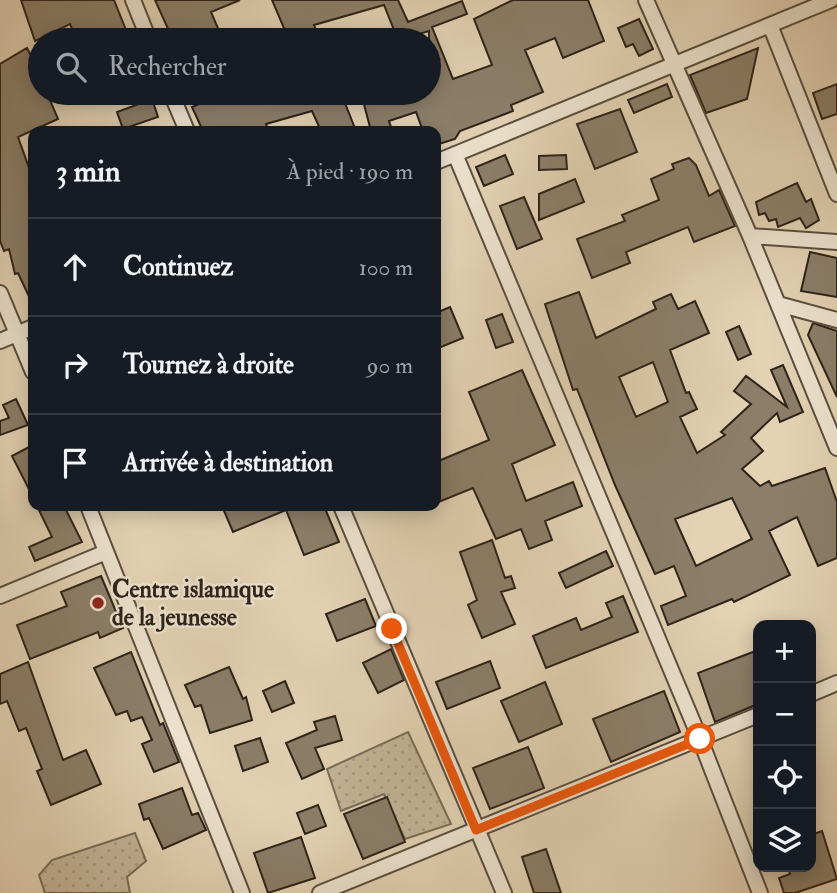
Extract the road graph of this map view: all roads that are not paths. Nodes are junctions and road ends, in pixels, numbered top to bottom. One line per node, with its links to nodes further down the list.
1 (133, 0): 5 (street)
2 (646, 0): 6 (street)
3 (831, 0): 4 (street)
4 (770, 25): 6 (street); 11 (street)
5 (144, 28)
6 (674, 64): 9 (street); 12 (street)
7 (176, 105): 8 (street)
8 (185, 126)
9 (455, 154): 10 (street); 29 (street)
10 (441, 160)
11 (837, 194)
12 (750, 236): 13 (street); 15 (street)
13 (837, 242)
14 (0, 293): 18 (street)
15 (778, 304): 16 (street); 21 (street)
16 (837, 320)
17 (28, 329): 18 (street)
18 (17, 333): 19 (street); 20 (street)
19 (0, 341)
20 (28, 360)
21 (837, 448)
22 (90, 511): 24 (street)
23 (343, 511): 30 (street)
24 (106, 552): 25 (street); 31 (street)
25 (0, 596)
26 (837, 683): 27 (street)
27 (816, 692)
28 (753, 717): 29 (street)
29 (700, 739): 30 (street); 34 (street)
30 (476, 830): 32 (street); 33 (street)
31 (242, 893)
32 (320, 893)
33 (504, 893)
34 (760, 893)

